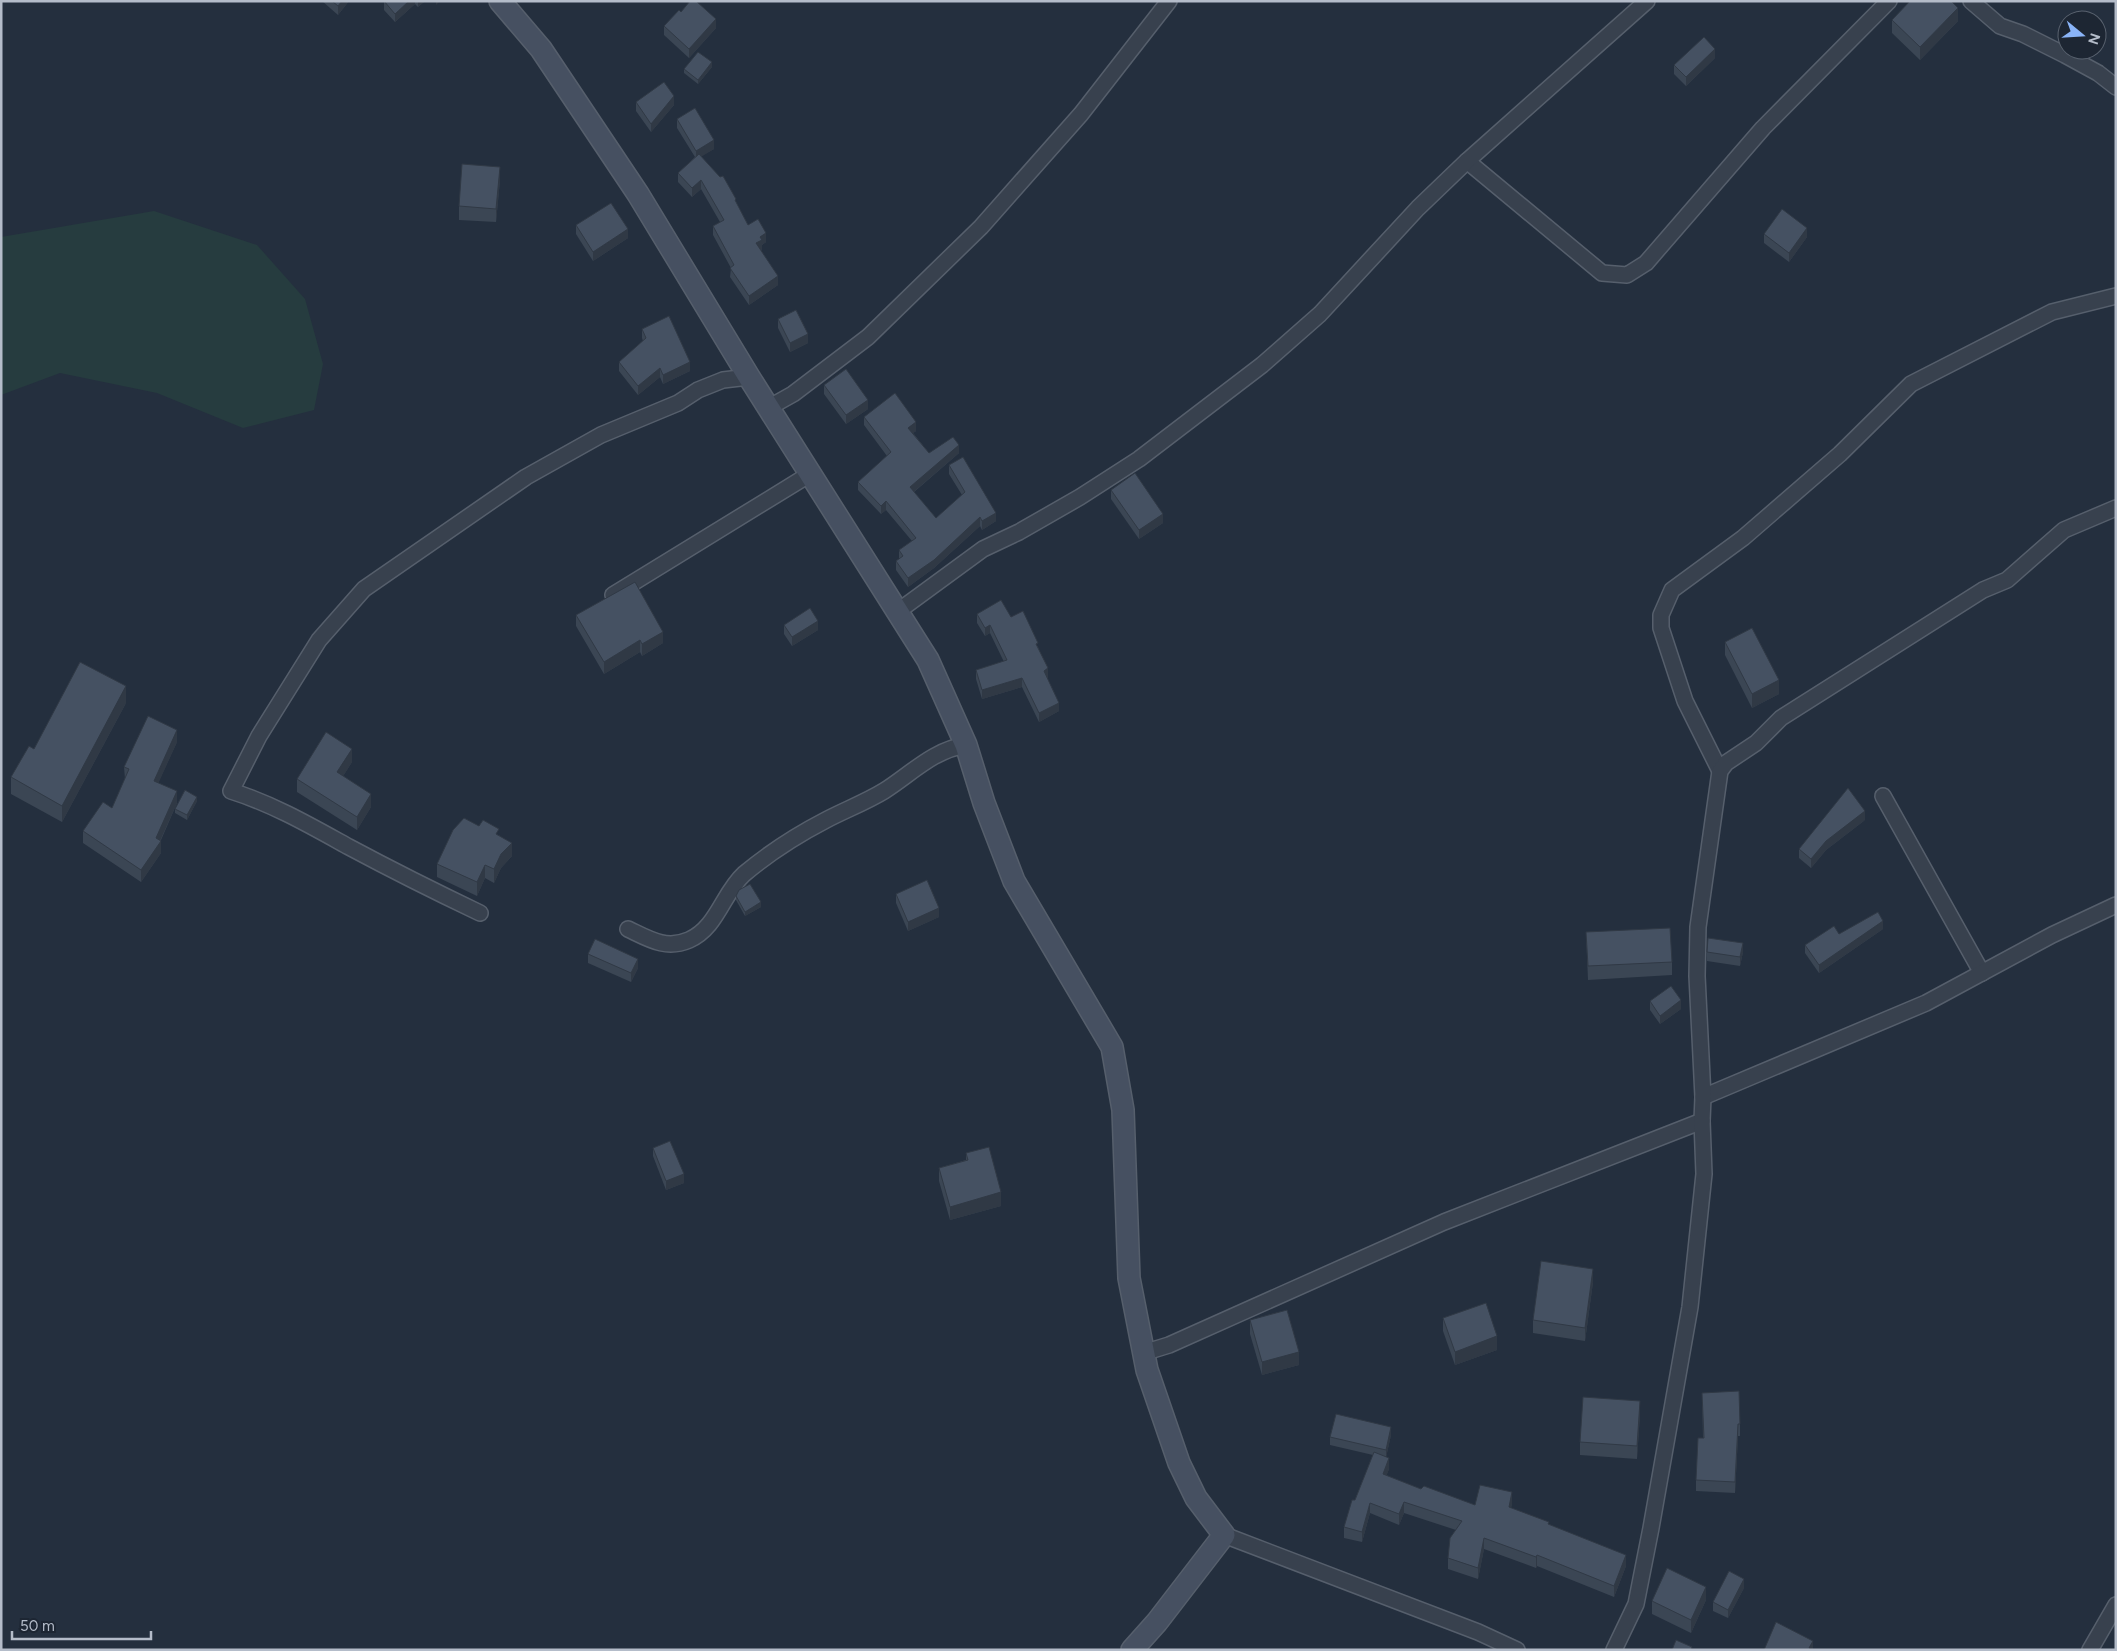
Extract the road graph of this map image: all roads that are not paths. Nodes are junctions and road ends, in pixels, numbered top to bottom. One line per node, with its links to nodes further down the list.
1 (500, 1): 9 (main road)
2 (1169, 1): 10 (street)
3 (1647, 1): 7 (street)
4 (1889, 1): 7 (street)
5 (1971, 1): 6 (street)
6 (2116, 87)
7 (1467, 161): 14 (street)
8 (2116, 296): 16 (street)
9 (749, 377): 10 (main road); 19 (street)
10 (768, 408): 11 (main road)
11 (810, 474): 13 (street); 14 (main road)
12 (2116, 508): 16 (street)
13 (599, 603)
14 (897, 612): 15 (main road)
15 (966, 745): 20 (street); 24 (main road)
16 (1720, 771): 22 (street)
17 (1883, 796): 21 (street)
18 (2116, 905): 21 (street)
19 (480, 913)
20 (628, 929)
21 (1982, 974): 22 (street)
22 (1703, 1097): 23 (street)
23 (1702, 1121): 24 (street); 29 (street)
24 (1143, 1353): 25 (main road)
25 (1224, 1534): 27 (main road); 28 (street)
26 (2116, 1605): 30 (street)
27 (1132, 1650)
28 (1517, 1650)
29 (1614, 1650)
30 (2090, 1650)

